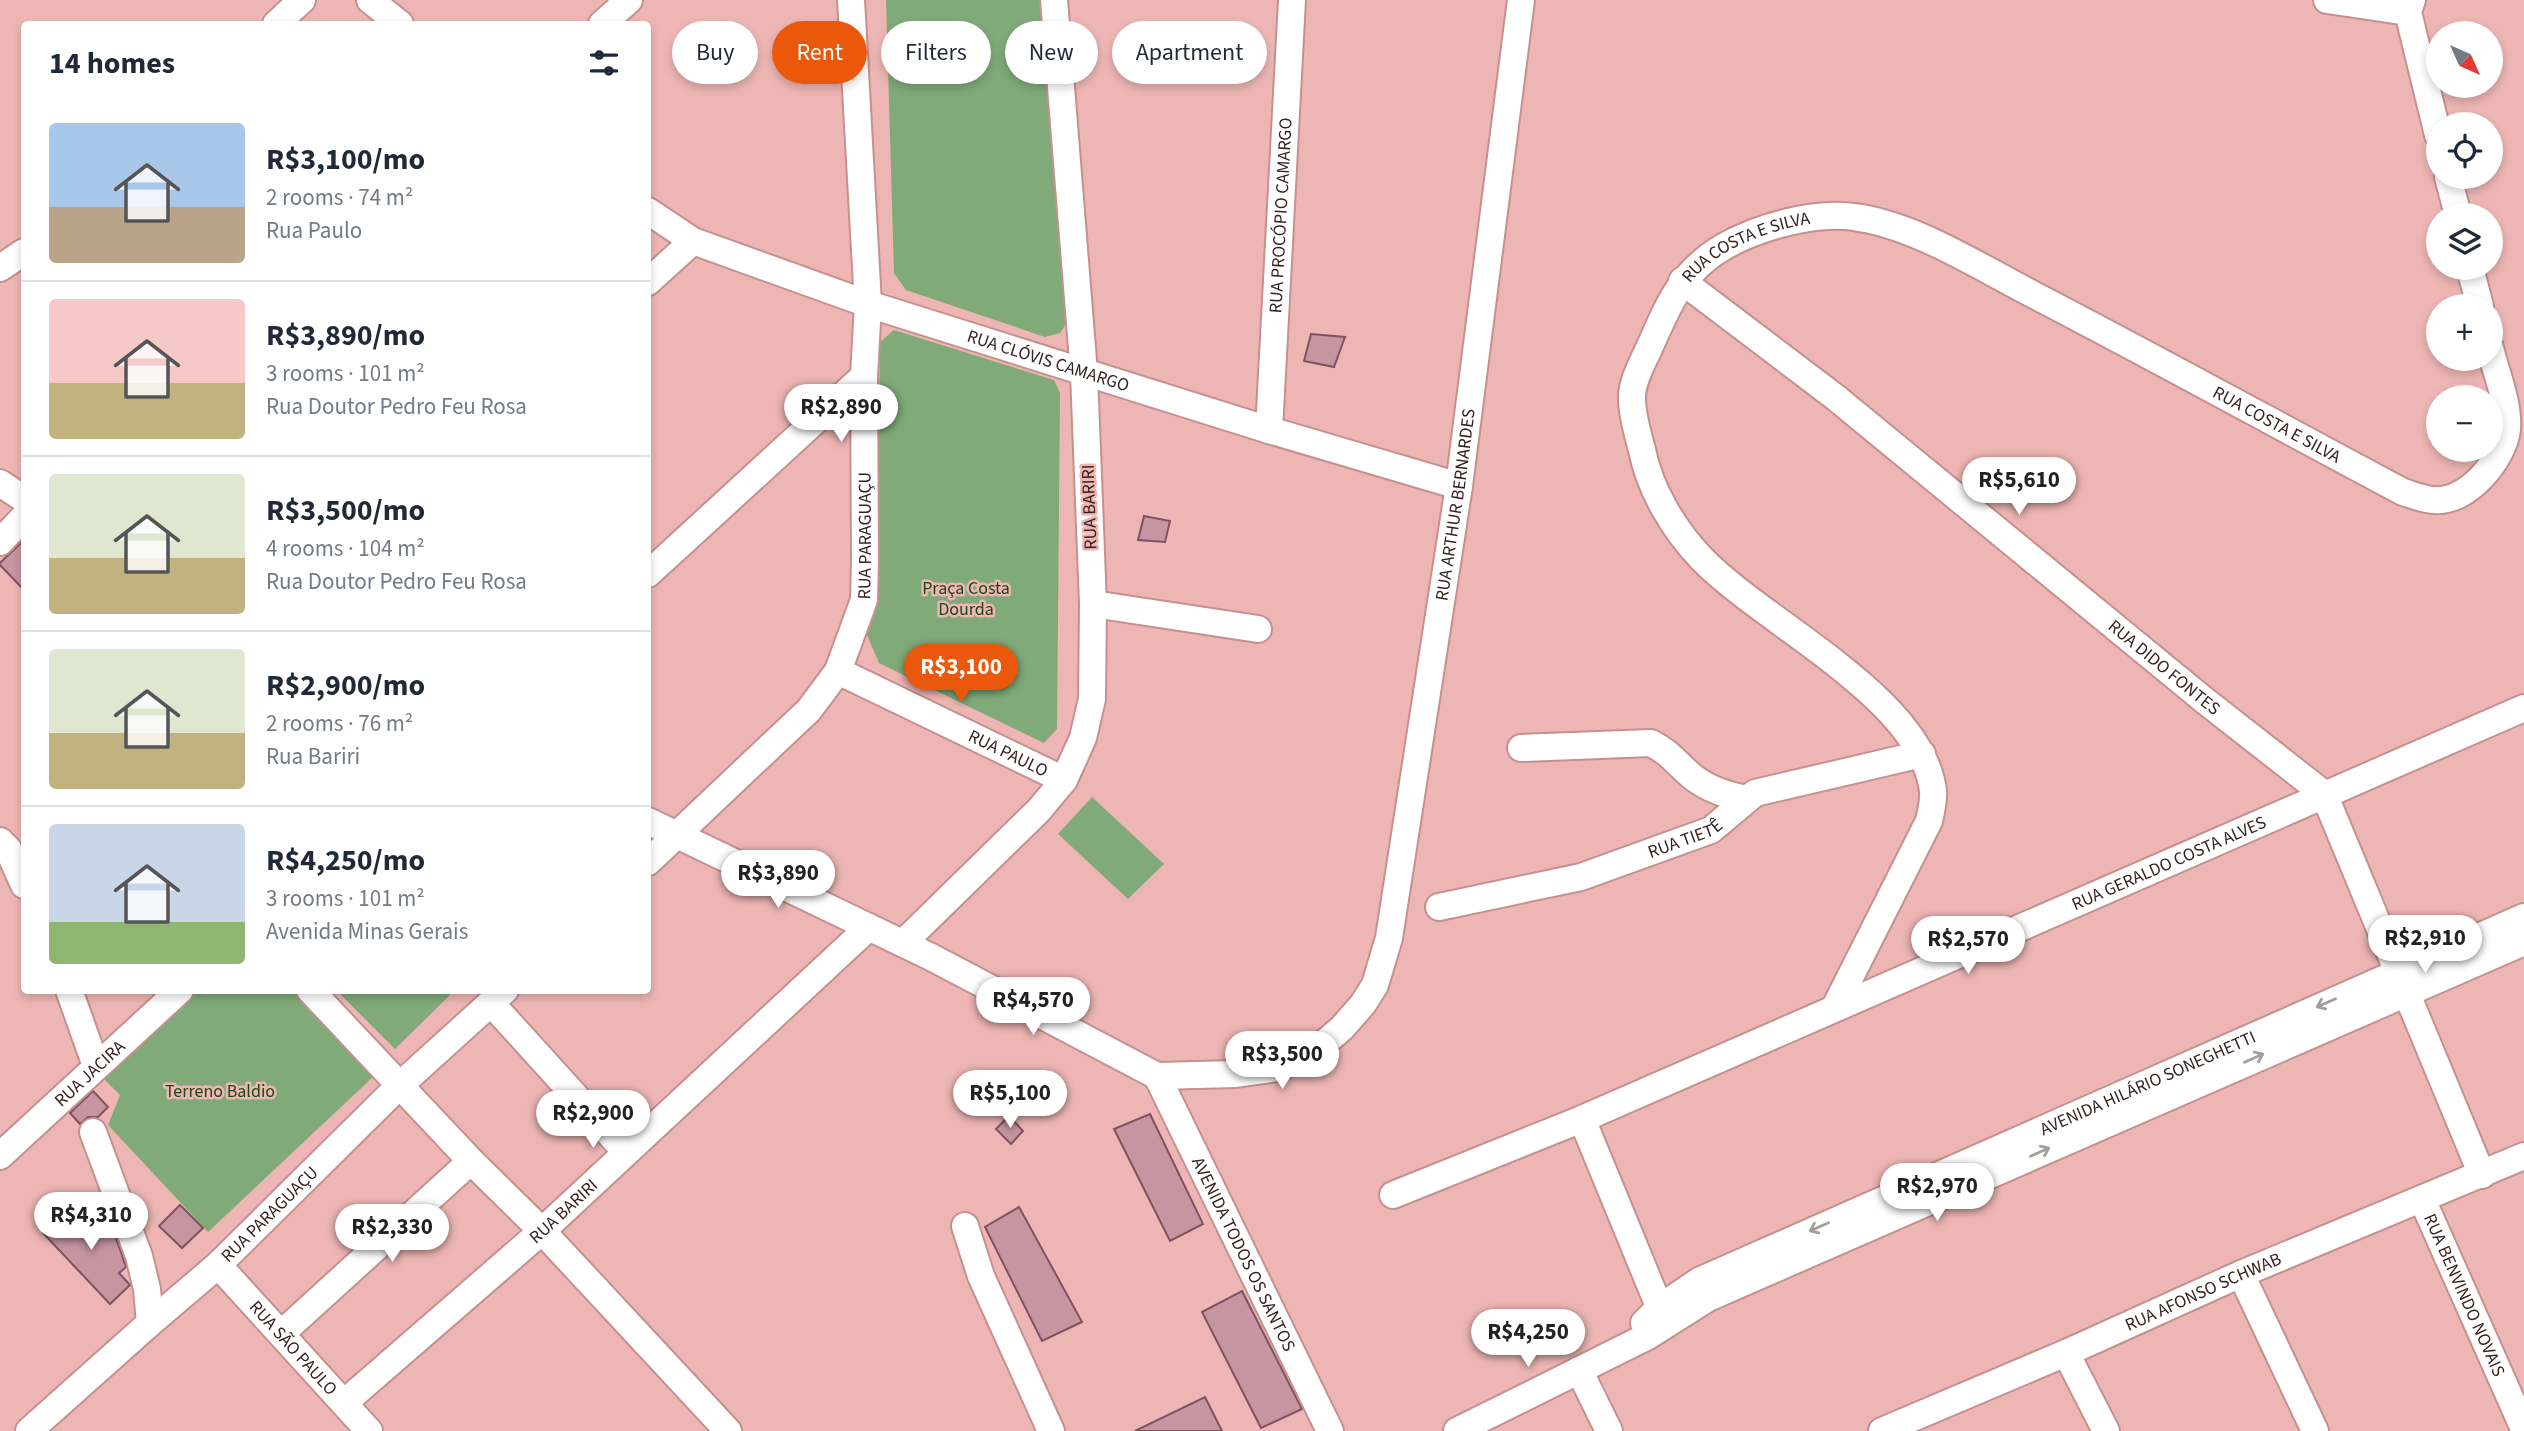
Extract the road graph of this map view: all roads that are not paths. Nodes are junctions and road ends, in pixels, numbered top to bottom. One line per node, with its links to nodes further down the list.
1 (302, 0): 10 (street)
2 (370, 0): 11 (street)
3 (629, 0): 12 (street)
4 (851, 0): 20 (street, RUA PARAGUAÇU)
5 (1054, 0): 22 (street, RUA BARIRI)
6 (1292, 0): 24 (street, RUA PROCÓPIO CAMARGO)
7 (1521, 0): 26 (street, RUA ARTHUR BERNARDES)
8 (2327, 0): 9 (street)
9 (2410, 6): 13 (street)
10 (279, 21)
11 (396, 21)
12 (605, 21)
13 (2433, 112)
14 (651, 213): 15 (street, RUA CLÓVIS CAMARGO)
15 (693, 241): 18 (street); 20 (street, RUA CLÓVIS CAMARGO)
16 (21, 254): 17 (street)
17 (0, 268)
18 (651, 279)
19 (1682, 281): 21 (street, RUA COSTA E SILVA); 36 (street, RUA COSTA E SILVA); 38 (street, RUA DIDO FONTES)
20 (869, 304): 22 (street, RUA CLÓVIS CAMARGO); 23 (street, RUA PARAGUAÇU)
21 (2496, 371)
22 (1084, 373): 24 (street, RUA CLÓVIS CAMARGO); 31 (street, RUA BARIRI)
23 (864, 376): 30 (street); 33 (street, RUA PARAGUAÇU)
24 (1269, 430): 26 (street, RUA CLÓVIS CAMARGO)
25 (0, 483): 27 (street)
26 (1459, 486): 57 (street, RUA ARTHUR BERNARDES)
27 (21, 497)
28 (21, 520): 29 (street)
29 (0, 542)
30 (651, 571)
31 (1093, 604): 32 (street); 37 (street, RUA BARIRI)
32 (1258, 629)
33 (838, 671): 37 (street, RUA PAULO); 41 (street, RUA PARAGUAÇU)
34 (2524, 708): 38 (street, RUA GERALDO COSTA ALVES)
35 (1521, 748): 39 (street)
36 (1922, 754): 39 (street, RUA TIETÊ); 55 (street, RUA COSTA E SILVA)
37 (1064, 780): 49 (street, RUA BARIRI)
38 (2324, 794): 50 (street, RUA DIDO FONTES); 55 (street, RUA GERALDO COSTA ALVES)
39 (1746, 799): 45 (street, RUA TIETÊ)
40 (651, 823): 41 (street)
41 (677, 836): 43 (street, RUA PARAGUAÇU); 47 (street)
42 (3, 849): 44 (street)
43 (651, 859)
44 (21, 880)
45 (1438, 907)
46 (2524, 917): 50 (street, AVENIDA HILÁRIO SONEGHETTI)
47 (869, 927): 49 (street); 61 (street, RUA BARIRI)
48 (2524, 942): 50 (street, AVENIDA HILÁRIO SONEGHETTI)
49 (903, 943): 57 (street)
50 (2402, 981): 65 (street, RUA DIDO FONTES); 72 (street, AVENIDA HILÁRIO SONEGHETTI)
51 (70, 994): 56 (street)
52 (176, 994): 56 (street, RUA JACIRA)
53 (314, 994): 58 (street)
54 (498, 997): 58 (street, RUA PARAGUAÇU); 61 (street)
55 (1834, 1009): 59 (street, RUA GERALDO COSTA ALVES)
56 (96, 1066): 62 (street, RUA JACIRA)
57 (1157, 1076): 83 (street, AVENIDA TODOS OS SANTOS)
58 (399, 1086): 64 (street); 70 (street, RUA PARAGUAÇU)
59 (1582, 1119): 66 (street, RUA GERALDO COSTA ALVES); 72 (street)
60 (93, 1132): 73 (street)
61 (626, 1152): 69 (street, RUA BARIRI)
62 (0, 1156)
63 (2524, 1156): 65 (street, RUA AFONSO SCHWAB)
64 (471, 1161): 69 (street); 74 (street)
65 (2482, 1175): 67 (street, RUA AFONSO SCHWAB)
66 (1393, 1195)
67 (2422, 1199): 71 (street, RUA AFONSO SCHWAB); 78 (street, RUA BENVINDO NOVAIS)
68 (965, 1226): 82 (street)
69 (542, 1231): 77 (street, RUA BARIRI); 81 (street)
70 (218, 1265): 73 (street, RUA PARAGUAÇU); 74 (street, RUA SÃO PAULO)
71 (2241, 1273): 75 (street, RUA AFONSO SCHWAB); 88 (street)
72 (1663, 1316): 76 (street, AVENIDA HILÁRIO SONEGHETTI)
73 (150, 1323): 80 (street, RUA PARAGUAÇU)
74 (282, 1333): 77 (street, RUA SÃO PAULO)
75 (2066, 1353): 86 (street, RUA AFONSO SCHWAB); 87 (street)
76 (1579, 1370): 84 (street); 85 (street)
77 (345, 1402): 79 (street, RUA SÃO PAULO)
78 (2524, 1429)
79 (364, 1430)
80 (29, 1431)
81 (728, 1431)
82 (1051, 1431)
83 (1330, 1431)
84 (1457, 1431)
85 (1609, 1431)
86 (1882, 1431)
87 (2106, 1431)
88 (2315, 1431)

